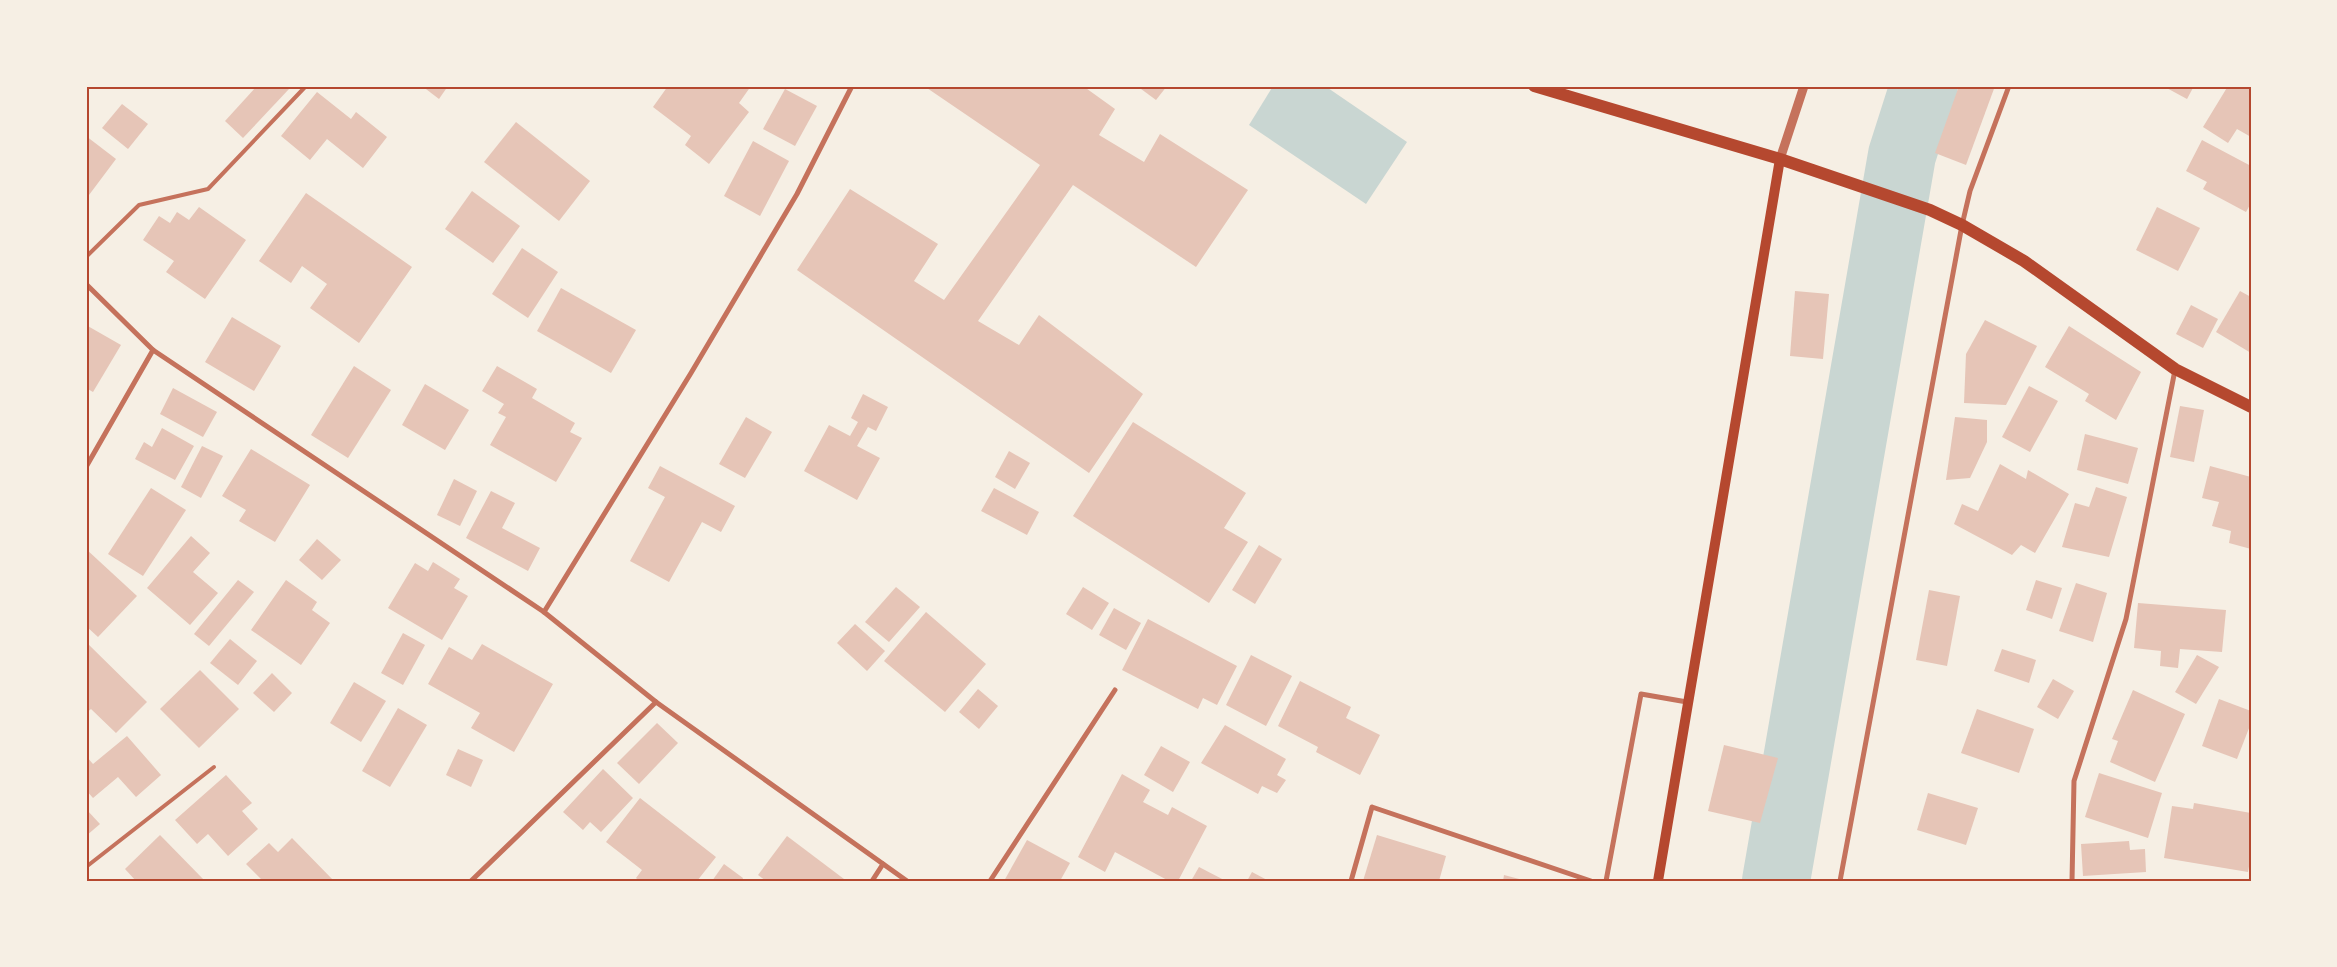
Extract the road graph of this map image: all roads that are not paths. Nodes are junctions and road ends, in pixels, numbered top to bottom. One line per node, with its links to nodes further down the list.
1 (306, 86): 8 (lane)
2 (852, 86): 14 (street)
3 (1534, 86): 6 (main road)
4 (1804, 86): 6 (street)
5 (2009, 86): 7 (street)
6 (1780, 159): 7 (main road); 17 (main road)
7 (1962, 225): 11 (main road); 29 (street)
8 (86, 257)
9 (86, 284): 10 (street)
10 (153, 350): 13 (street); 14 (street)
11 (2175, 369): 12 (main road); 30 (street)
12 (2251, 407)
13 (86, 467)
14 (544, 612): 16 (street)
15 (1115, 690): 24 (street)
16 (656, 702): 19 (street); 21 (street)
17 (1687, 702): 27 (street); 28 (main road)
18 (214, 766): 20 (lane)
19 (883, 864): 22 (street); 23 (street)
20 (86, 867)
21 (471, 881)
22 (872, 881)
23 (907, 881)
24 (990, 881)
25 (1351, 881): 26 (street)
26 (1592, 881)
27 (1606, 881)
28 (1658, 881)
29 (1840, 881)
30 (2072, 881)

